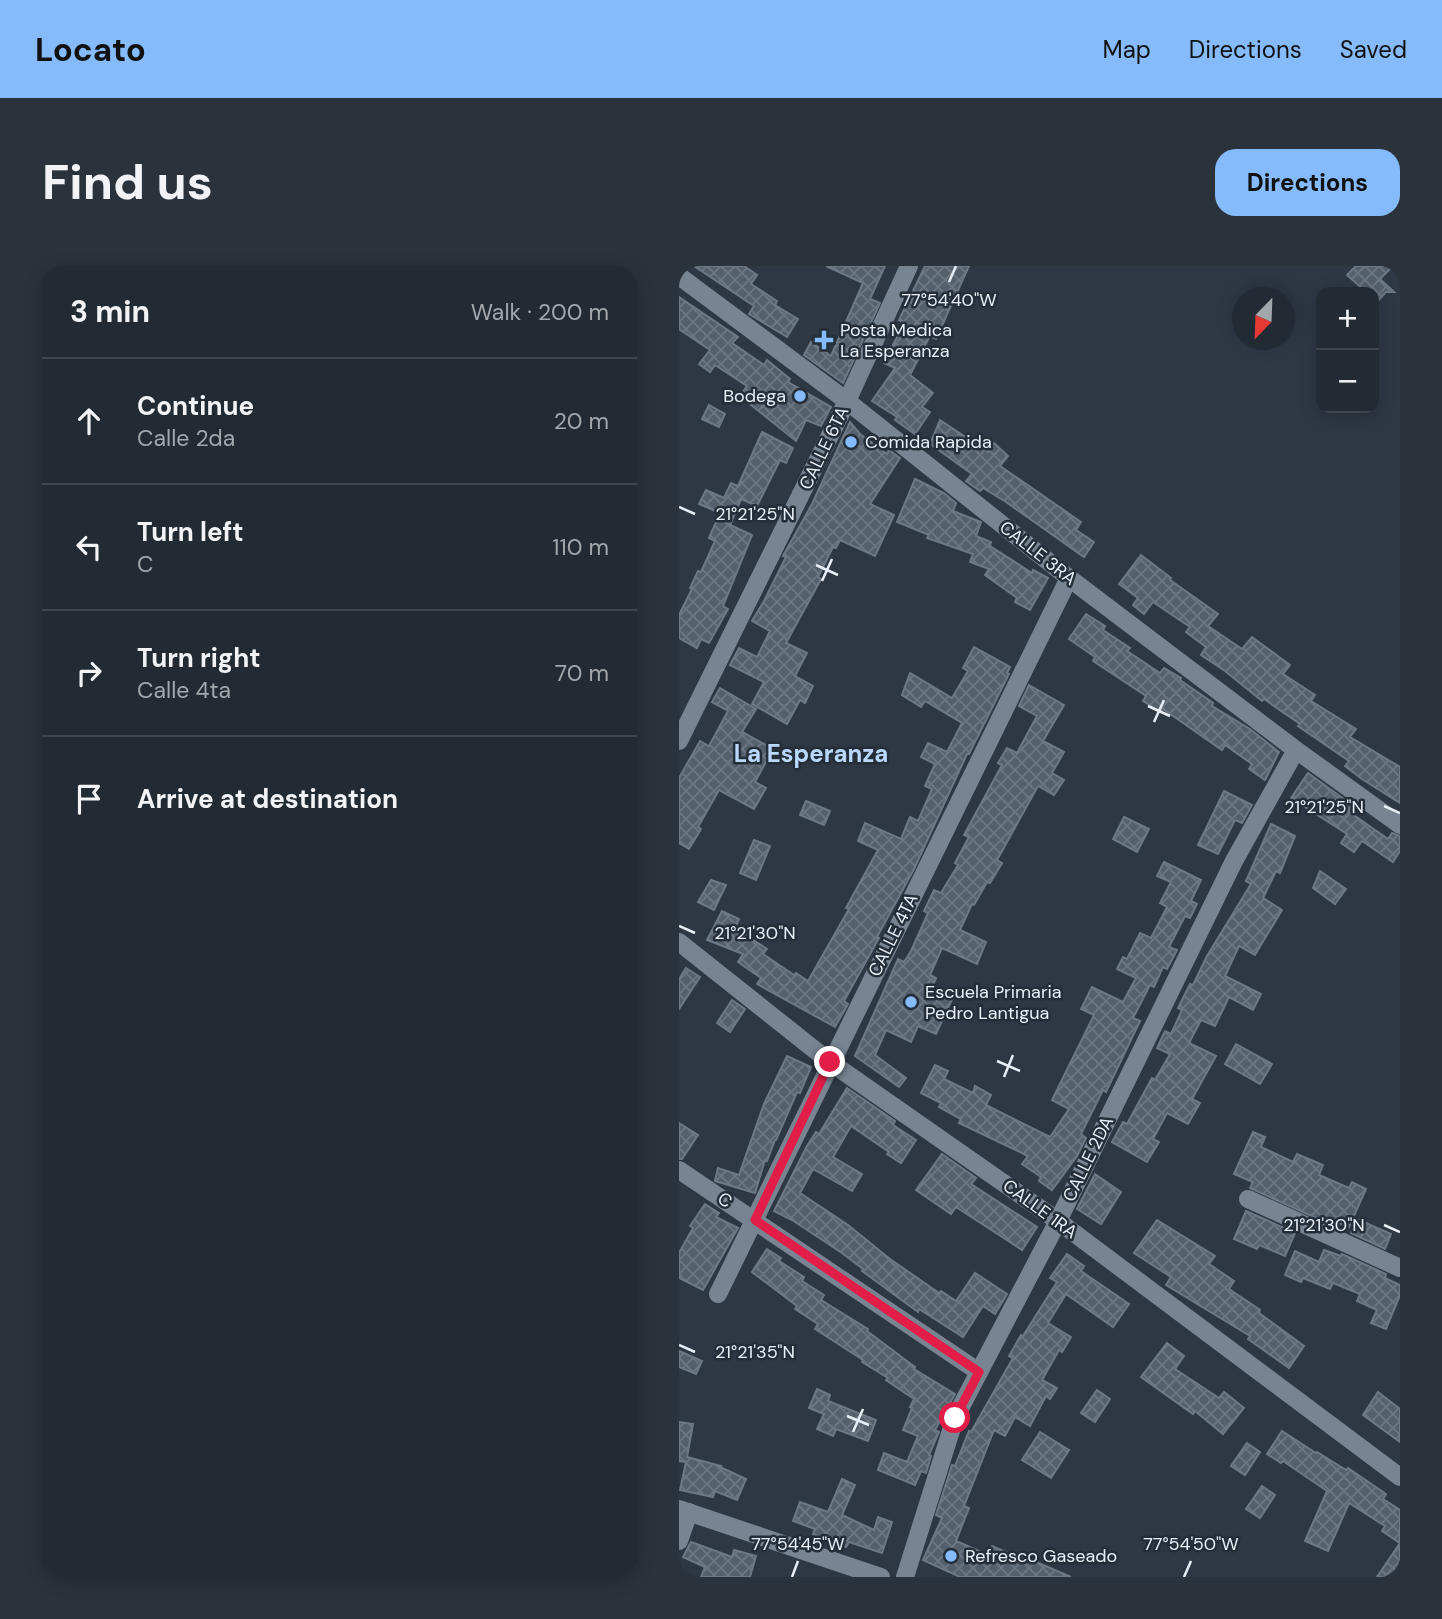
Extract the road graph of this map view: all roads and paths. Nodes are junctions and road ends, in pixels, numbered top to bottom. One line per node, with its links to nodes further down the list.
1 (909, 266): 3 (street, CALLE 6TA)
2 (679, 275): 3 (street, CALLE 3RA)
3 (847, 401): 4 (street, CALLE 3RA); 5 (street, CALLE 6TA)
4 (1069, 578): 6 (street, CALLE 3RA); 9 (street, CALLE 4TA)
5 (679, 741)
6 (1296, 750): 7 (street, CALLE 3RA); 13 (street, CALLE 2DA)
7 (1400, 825)
8 (679, 942): 9 (street, CALLE 1RA)
9 (830, 1062): 12 (street, CALLE 4TA); 13 (street, CALLE 1RA)
10 (679, 1170): 12 (street, C)
11 (1248, 1199): 14 (street)
12 (755, 1220): 15 (street, CALLE 4TA); 16 (street, C)
13 (1058, 1221): 16 (street, CALLE 2DA); 17 (street, CALLE 1RA)
14 (1400, 1268)
15 (718, 1293)
16 (979, 1372): 21 (street, CALLE 2DA)
17 (1400, 1477)
18 (684, 1510): 19 (street); 20 (street)
19 (679, 1541)
20 (881, 1577)
21 (905, 1577)

